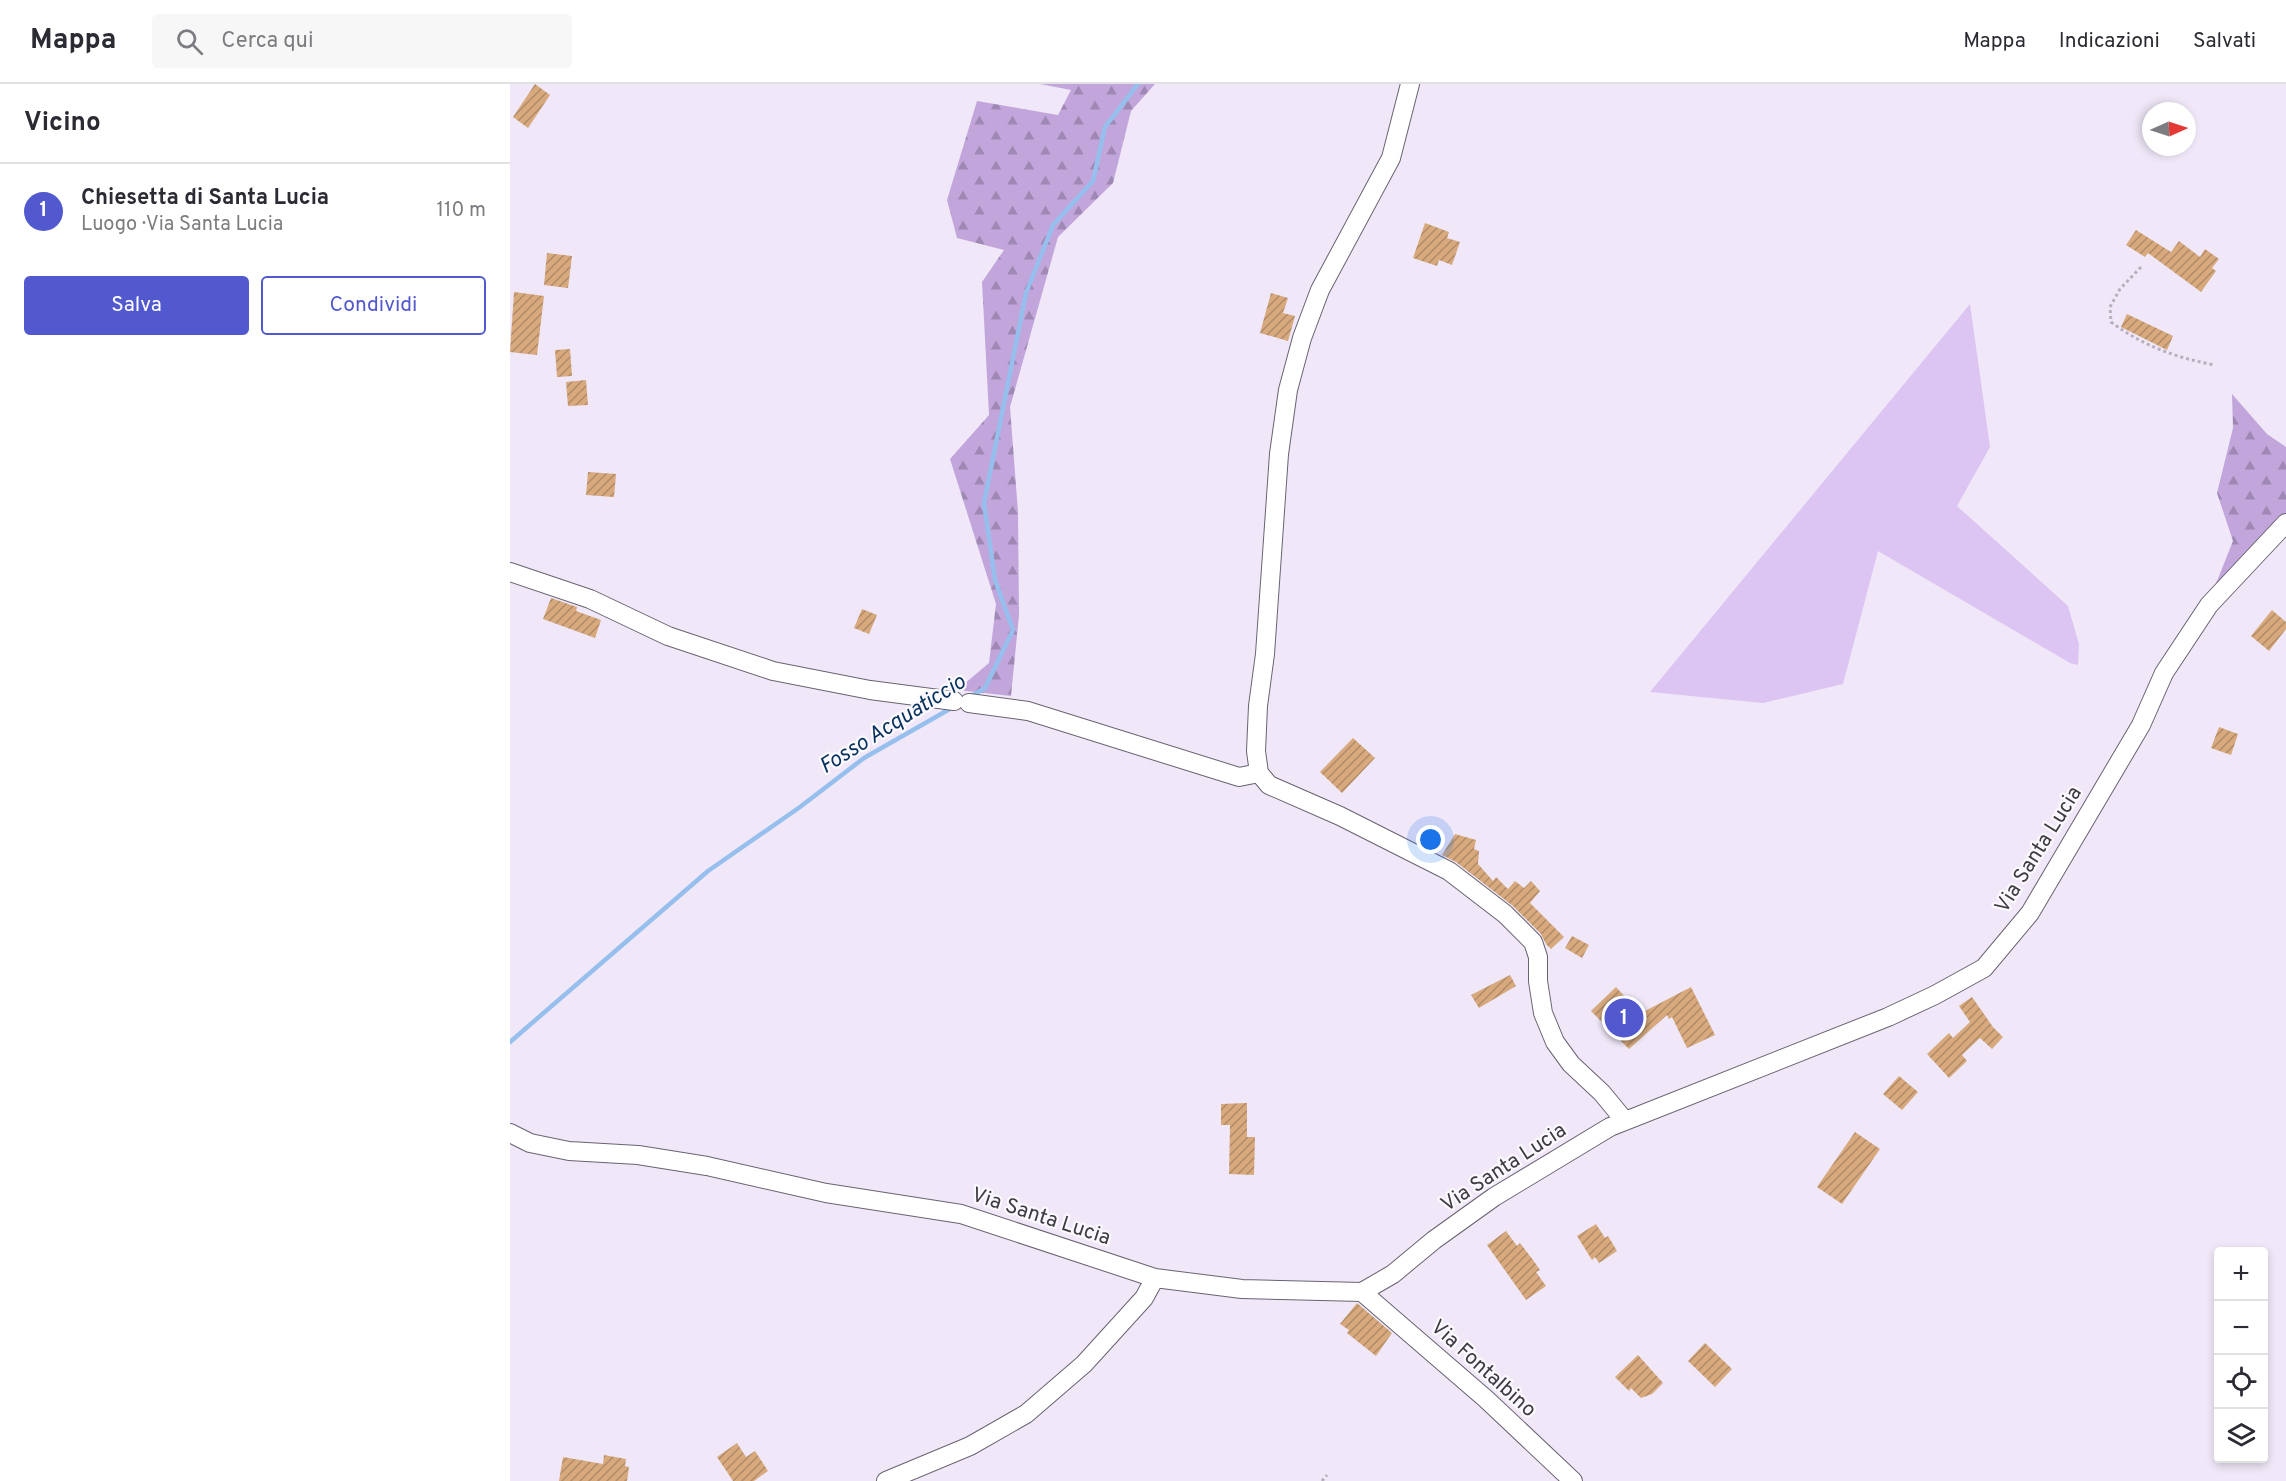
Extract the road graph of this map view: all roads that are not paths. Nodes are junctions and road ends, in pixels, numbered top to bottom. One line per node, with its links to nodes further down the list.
1 (1410, 84): 4 (street)
2 (2286, 523): 5 (street, Via Santa Lucia)
3 (510, 572): 4 (street)
4 (1259, 773): 5 (street)
5 (1625, 1121): 8 (street, Via Santa Lucia)
6 (510, 1133): 7 (street, Via Santa Lucia)
7 (1155, 1278): 8 (street, Via Santa Lucia); 9 (street)
8 (1362, 1292): 10 (street, Via Fontalbino)
9 (886, 1481)
10 (1573, 1481)

